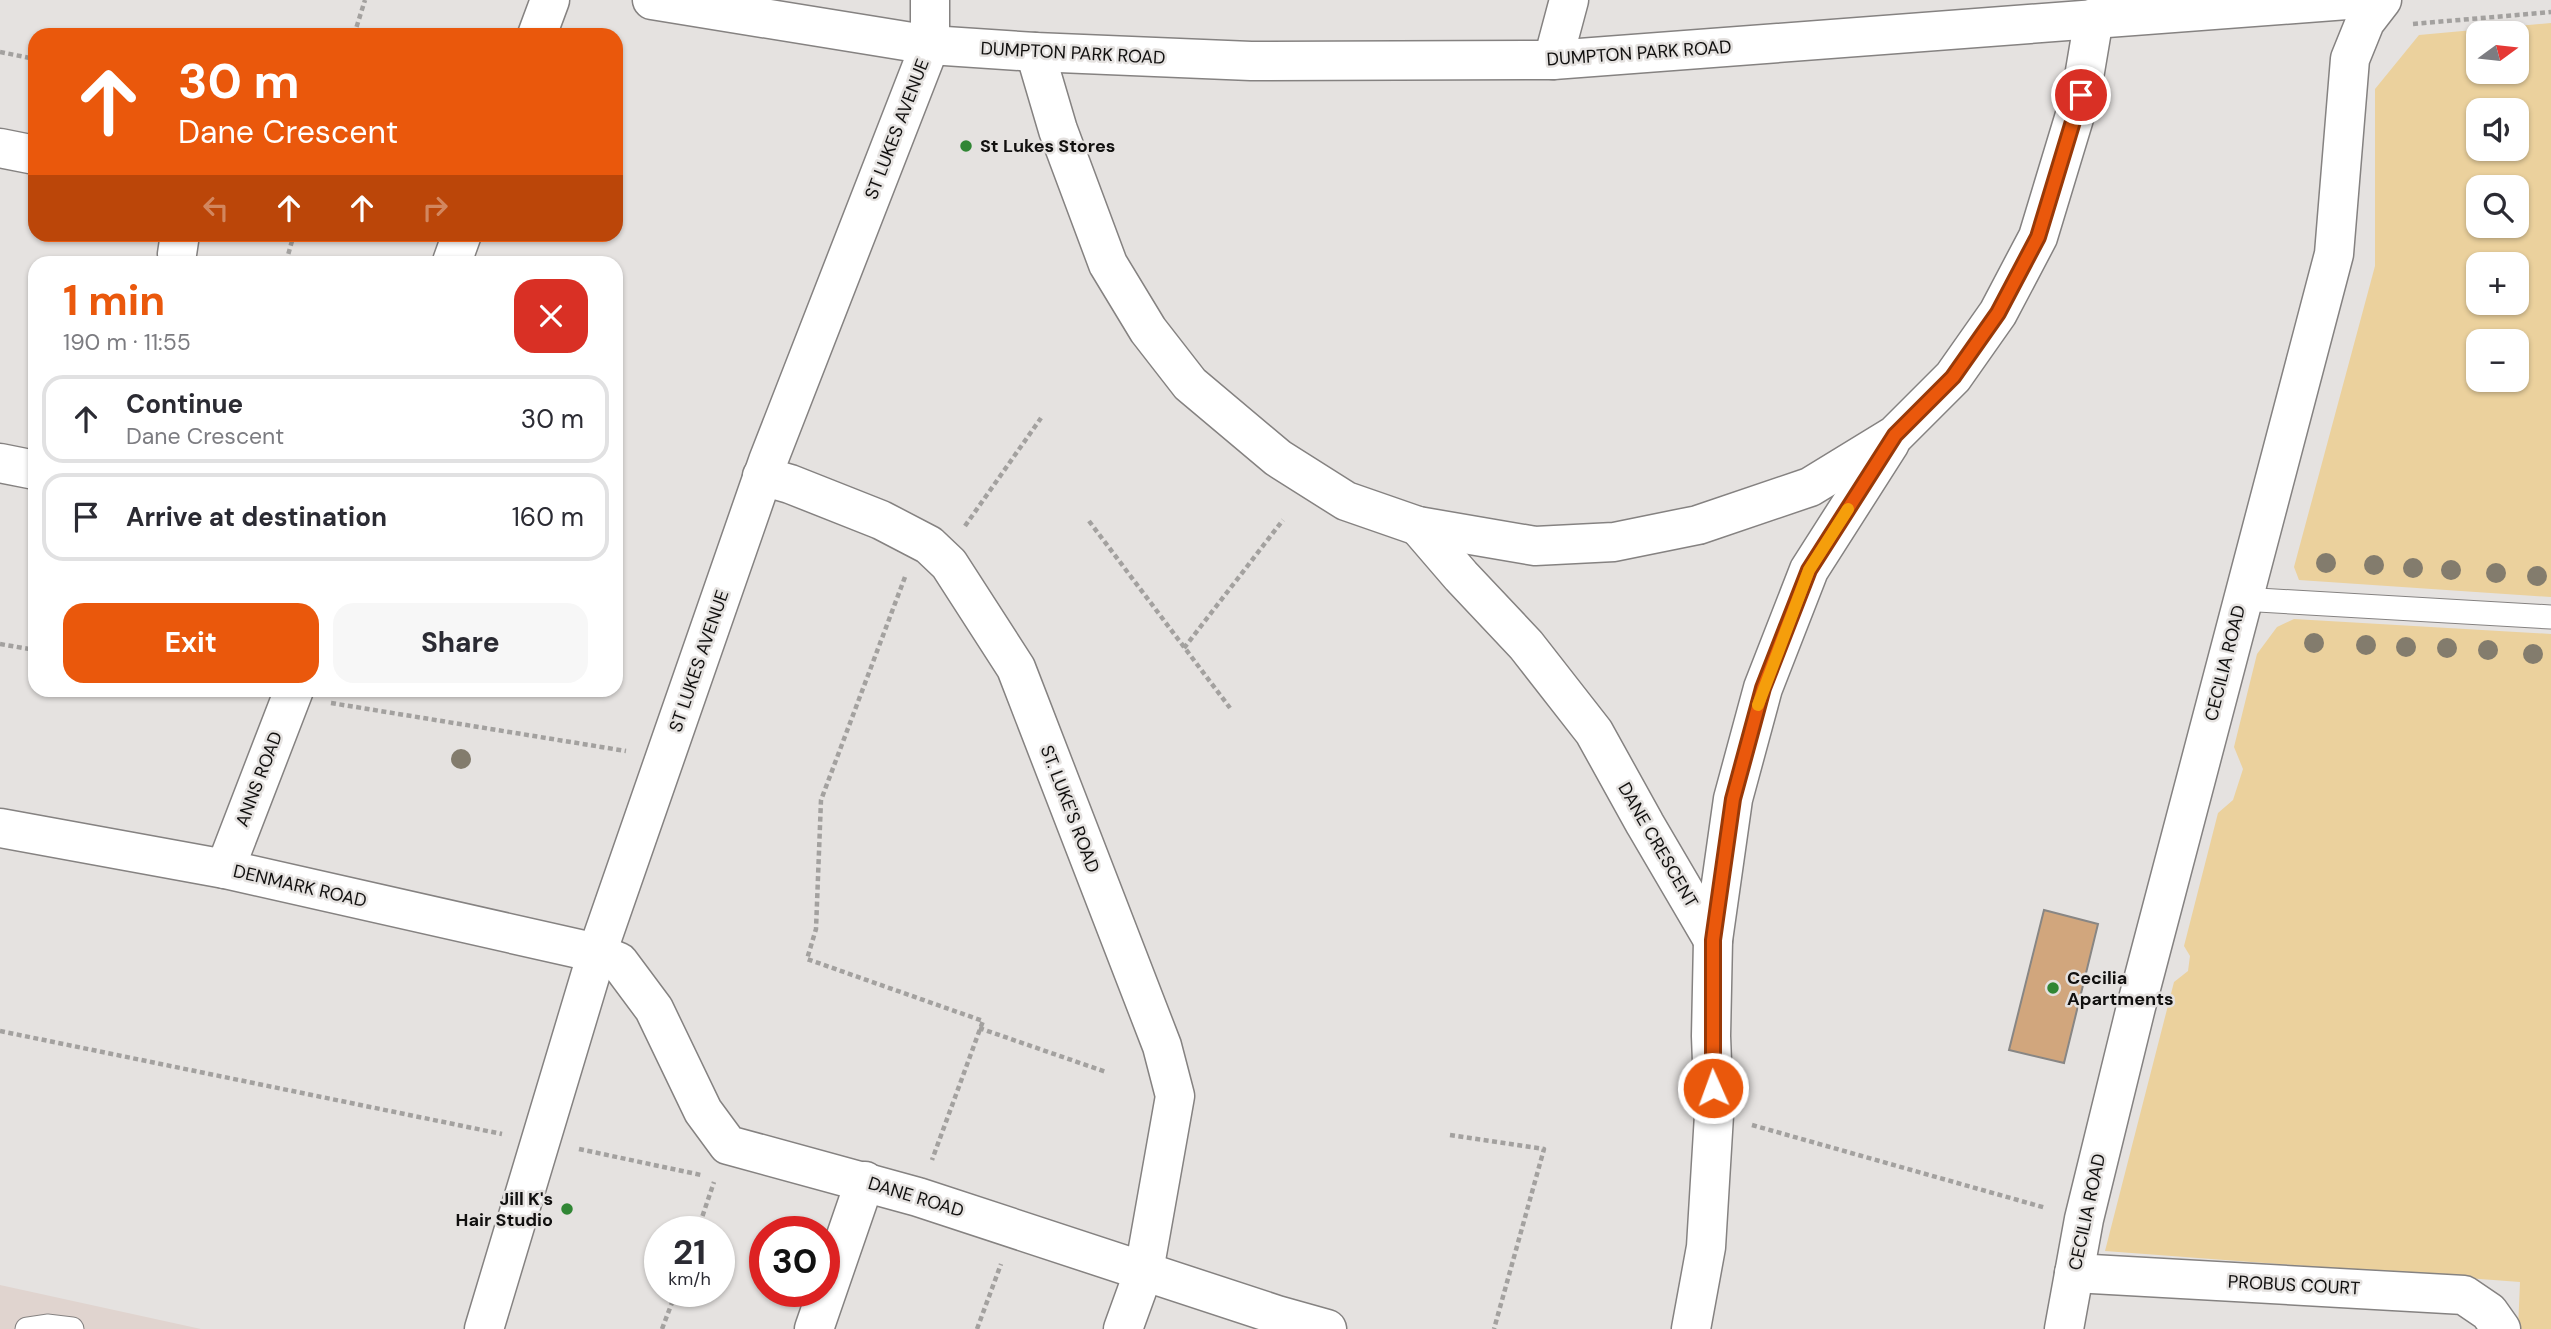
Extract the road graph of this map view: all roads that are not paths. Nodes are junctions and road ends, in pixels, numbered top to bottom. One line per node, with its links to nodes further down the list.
1 (550, 0): 8 (street)
2 (652, 0): 9 (street, DUMPTON PARK ROAD)
3 (930, 0): 9 (street, ST LUKES AVENUE)
4 (1569, 0): 11 (street)
5 (2347, 0): 7 (street, DUMPTON PARK ROAD)
6 (2393, 8): 19 (street, CECILIA ROAD)
7 (2094, 18): 11 (street, DUMPTON PARK ROAD); 14 (street, DANE CRESCENT)
8 (540, 28)
9 (930, 45): 10 (street, DUMPTON PARK ROAD); 17 (street, ST LUKES AVENUE)
10 (1035, 52): 11 (street, DUMPTON PARK ROAD); 18 (street, DANE CRESCENT)
11 (1553, 60)
12 (0, 148): 13 (street)
13 (28, 154)
14 (1895, 435): 18 (street, DANE CRESCENT); 24 (street, DANE CRESCENT)
15 (0, 464): 16 (street)
16 (28, 469)
17 (762, 476): 25 (street, ST LUKES AVENUE); 27 (street, ST. LUKE'S ROAD)
18 (1418, 526): 24 (street, DANE CRESCENT)
19 (2242, 599): 20 (lane); 28 (street, CECILIA ROAD)
20 (2551, 617)
21 (290, 697): 23 (street, ANNS ROAD)
22 (0, 828): 23 (street, DENMARK ROAD)
23 (225, 869): 25 (street, DENMARK ROAD)
24 (1713, 940): 35 (street)
25 (597, 953): 26 (street, DANE ROAD); 31 (street, ST LUKES AVENUE)
26 (865, 1181): 27 (street, DANE ROAD); 32 (street)
27 (1144, 1271): 33 (street, ST. LUKE'S ROAD); 34 (street, DANE ROAD)
28 (2074, 1273): 36 (street, CECILIA ROAD); 37 (street, PROBUS COURT)
29 (27, 1329): 30 (lane)
30 (72, 1329)
31 (484, 1329)
32 (814, 1329)
33 (1123, 1329)
34 (1327, 1329)
35 (1691, 1329)
36 (2064, 1329)
37 (2501, 1329)

